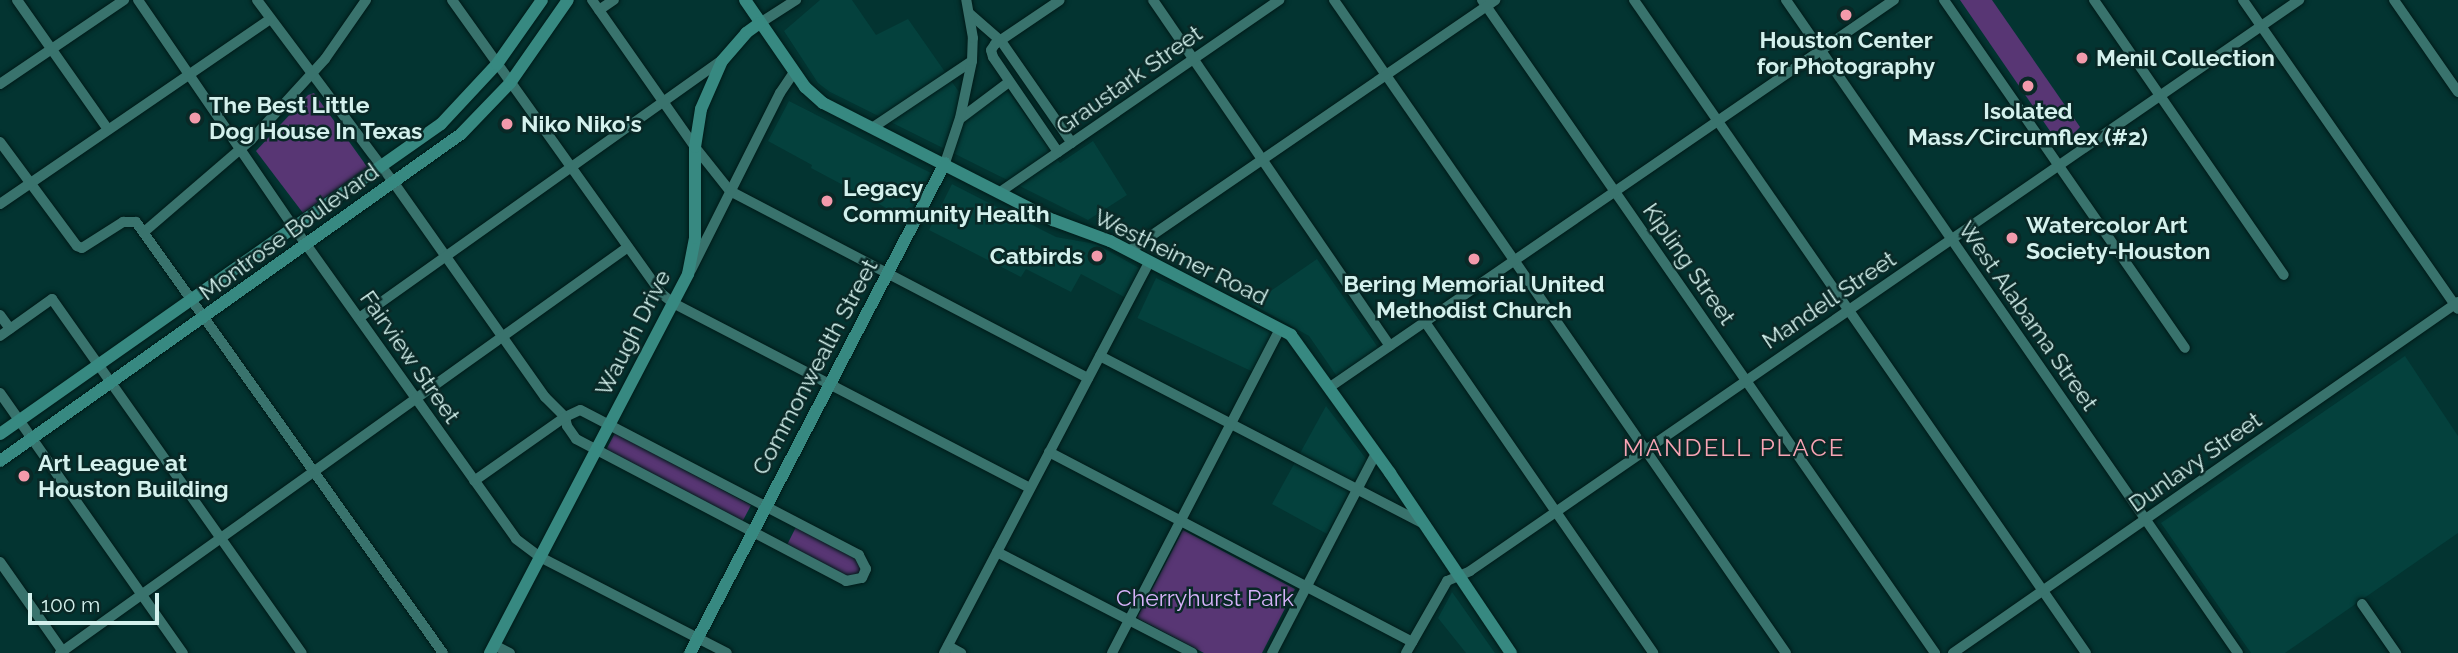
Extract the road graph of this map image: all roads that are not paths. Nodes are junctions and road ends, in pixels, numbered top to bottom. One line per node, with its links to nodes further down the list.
1 (17, 0): 33 (street)
2 (124, 0): 33 (street)
3 (138, 0): 41 (street, Fairview Street)
4 (257, 0): 29 (street)
5 (366, 0): 39 (street)
6 (453, 0): 38 (street)
7 (542, 0): 38 (main road, Montrose Boulevard)
8 (568, 0): 44 (main road, Montrose Boulevard)
9 (592, 0): 27 (street)
10 (614, 0): 27 (street)
11 (745, 0): 30 (main road, Westheimer Road)
12 (796, 0): 30 (street)
13 (966, 0): 28 (street, Commonwealth Street)
14 (1060, 0): 32 (street)
15 (1153, 0): 35 (street)
16 (1279, 0): 35 (street, Graustark Street)
17 (1334, 0): 42 (street)
18 (1634, 0): 50 (street)
19 (1786, 0): 34 (street, West Alabama Street)
20 (1894, 0): 34 (street)
21 (1944, 0): 61 (street)
22 (2094, 0): 47 (street)
23 (2243, 0): 31 (street)
24 (2299, 0): 31 (street, Mandell Street)
25 (2394, 0): 46 (street)
26 (1488, 2): 42 (street); 66 (street, Kipling Street)
27 (600, 10): 48 (street)
28 (970, 14): 32 (street); 37 (street, Commonwealth Street)
29 (270, 19): 39 (street); 41 (street)
30 (760, 23): 36 (main road, Waugh Drive); 40 (main road, Westheimer Road)
31 (2261, 26): 47 (street, Mandell Street); 83 (street)
32 (1001, 41): 43 (street); 54 (street)
33 (52, 49): 45 (street); 51 (street)
34 (1821, 50): 50 (street); 71 (street, West Alabama Street)
35 (1193, 59): 54 (street, Graustark Street); 58 (street)
36 (722, 61): 48 (street); 55 (main road, Waugh Drive)
37 (972, 61): 49 (street, Commonwealth Street); 52 (street)
38 (497, 64): 44 (street); 60 (main road, Montrose Boulevard)
39 (313, 72): 56 (street); 60 (street)
40 (794, 72): 52 (main road, Westheimer Road); 65 (street)
41 (189, 75): 51 (street); 56 (street, Fairview Street)
42 (1386, 76): 58 (street); 76 (street)
43 (1010, 82): 49 (street); 57 (street)
44 (510, 83): 62 (street); 64 (main road, Montrose Boulevard)
45 (0, 84)
46 (2458, 92)
47 (2160, 96): 61 (street, Mandell Street); 80 (street)
48 (664, 102): 55 (street); 62 (street)
49 (960, 118): 59 (street, Commonwealth Street)
50 (1718, 121): 66 (street); 84 (street)
51 (107, 128): 63 (street)
52 (872, 128): 59 (main road, Westheimer Road)
53 (0, 142): 63 (street)
54 (1072, 143): 57 (street, Graustark Street)
55 (695, 147): 65 (street); 78 (main road, Waugh Drive)
56 (241, 150): 69 (street, Fairview Street); 70 (street)
57 (1058, 152): 67 (street, Graustark Street)
58 (1263, 161): 74 (street); 93 (street)
59 (945, 163): 67 (main road, Westheimer Road); 79 (main road, Commonwealth Street)
60 (381, 166): 64 (street); 69 (main road, Montrose Boulevard)
61 (2059, 166): 71 (street, Mandell Street); 94 (street)
62 (571, 168): 73 (street); 75 (street)
63 (30, 183): 68 (street); 70 (street)
64 (394, 183): 72 (main road, Montrose Boulevard); 75 (street)
65 (730, 191): 78 (street); 79 (street)
66 (1615, 191): 76 (street); 98 (street, Kipling Street)
67 (1000, 192): 74 (main road, Westheimer Road)
68 (0, 204)
69 (293, 226): 72 (street, Fairview Street); 81 (main road, Montrose Boulevard)
70 (144, 232): 81 (street)
71 (1952, 240): 84 (street, Mandell Street); 121 (street, West Alabama Street)
72 (307, 244): 86 (main road, Montrose Boulevard); 87 (street, Fairview Street)
73 (628, 247): 82 (street); 92 (street)
74 (1129, 251): 77 (main road, Westheimer Road)
75 (446, 257): 87 (street); 92 (street)
76 (1514, 261): 88 (street); 110 (street)
77 (1149, 262): 90 (main road, Westheimer Road); 95 (street)
78 (688, 274): 82 (main road, Waugh Drive)
79 (887, 275): 97 (street); 100 (main road, Commonwealth Street)
80 (2284, 275)
81 (192, 298): 86 (street); 96 (main road, Montrose Boulevard)
82 (673, 303): 100 (street); 107 (main road, Waugh Drive)
83 (2457, 305): 121 (street, Dunlavy Street)
84 (1849, 309): 98 (street, Mandell Street); 131 (street)
85 (0, 315): 89 (street)
86 (206, 318): 99 (main road, Montrose Boulevard); 115 (street)
87 (359, 318): 103 (street, Fairview Street)
88 (1424, 323): 93 (street); 120 (street)
89 (10, 329): 91 (street); 96 (street)
90 (1280, 329): 101 (main road, Westheimer Road); 106 (street)
91 (0, 336)
92 (502, 337): 103 (street); 104 (street)
93 (1390, 346): 101 (street)
94 (2185, 348)
95 (1100, 356): 97 (street); 106 (street)
96 (99, 365): 99 (street); 105 (main road, Montrose Boulevard)
97 (1088, 378): 112 (street)
98 (1746, 380): 110 (street, Mandell Street); 154 (street, Kipling Street)
99 (111, 383): 109 (main road, Montrose Boulevard); 125 (street)
100 (829, 385): 117 (street); 119 (main road, Commonwealth Street)
101 (1330, 387): 113 (main road, Westheimer Road)
102 (0, 393): 105 (street)
103 (417, 400): 115 (street); 116 (street, Fairview Street)
104 (565, 417): 107 (street); 111 (street); 116 (street)
105 (19, 420): 108 (main road, Montrose Boulevard); 109 (street)
106 (1231, 424): 118 (street); 122 (street)
107 (610, 425): 111 (main road, Waugh Drive); 119 (street)
108 (0, 433)
109 (32, 438): 114 (main road, Montrose Boulevard); 132 (street)
110 (1645, 450): 120 (street, Mandell Street); 153 (street)
111 (596, 451): 124 (street); 127 (main road, Waugh Drive)
112 (1049, 452): 117 (street); 122 (street)
113 (1376, 453): 118 (street); 123 (main road, Westheimer Road)
114 (0, 461)
115 (314, 472): 125 (street); 142 (street)
116 (474, 481): 127 (street, Fairview Street)
117 (1030, 488): 126 (street)
118 (1356, 489): 123 (street); 130 (street)
119 (765, 507): 124 (main road, Commonwealth Street); 124 (street)
120 (1555, 512): 129 (street, Mandell Street); 152 (street)
121 (2145, 519): 131 (street, Dunlavy Street); 157 (street, West Alabama Street)
122 (1180, 521): 130 (street); 134 (street)
123 (1424, 524): 129 (main road, Westheimer Road)
124 (752, 532): 135 (main road, Commonwealth Street)
125 (221, 539): 132 (street); 141 (street)
126 (997, 552): 134 (street); 138 (street)
127 (540, 557): 135 (street, Fairview Street); 137 (main road, Waugh Drive)
128 (0, 562): 139 (street)
129 (1459, 576): 136 (street, Mandell Street); 151 (main road, Westheimer Road)
130 (1306, 587): 136 (street); 149 (street)
131 (2043, 591): 155 (street, Dunlavy Street); 156 (street)
132 (141, 594): 139 (street); 140 (street)
133 (2361, 604): 158 (street)
134 (1129, 620): 147 (street); 148 (street)
135 (698, 638): 144 (main road, Commonwealth Street); 145 (street, Fairview Street)
136 (1412, 642): 150 (street, Mandell Street)
137 (492, 649): 143 (street)
138 (946, 649): 146 (street)
139 (62, 652)
140 (183, 653)
141 (302, 653)
142 (443, 653)
143 (510, 653)
144 (690, 653)
145 (727, 653)
146 (961, 653)
147 (1112, 653)
148 (1193, 653)
149 (1272, 653)
150 (1406, 653)
151 (1511, 653)
152 (1653, 653)
153 (1786, 653)
154 (1935, 653)
155 (1953, 653)
156 (2086, 653)
157 (2238, 653)
158 (2396, 653)

